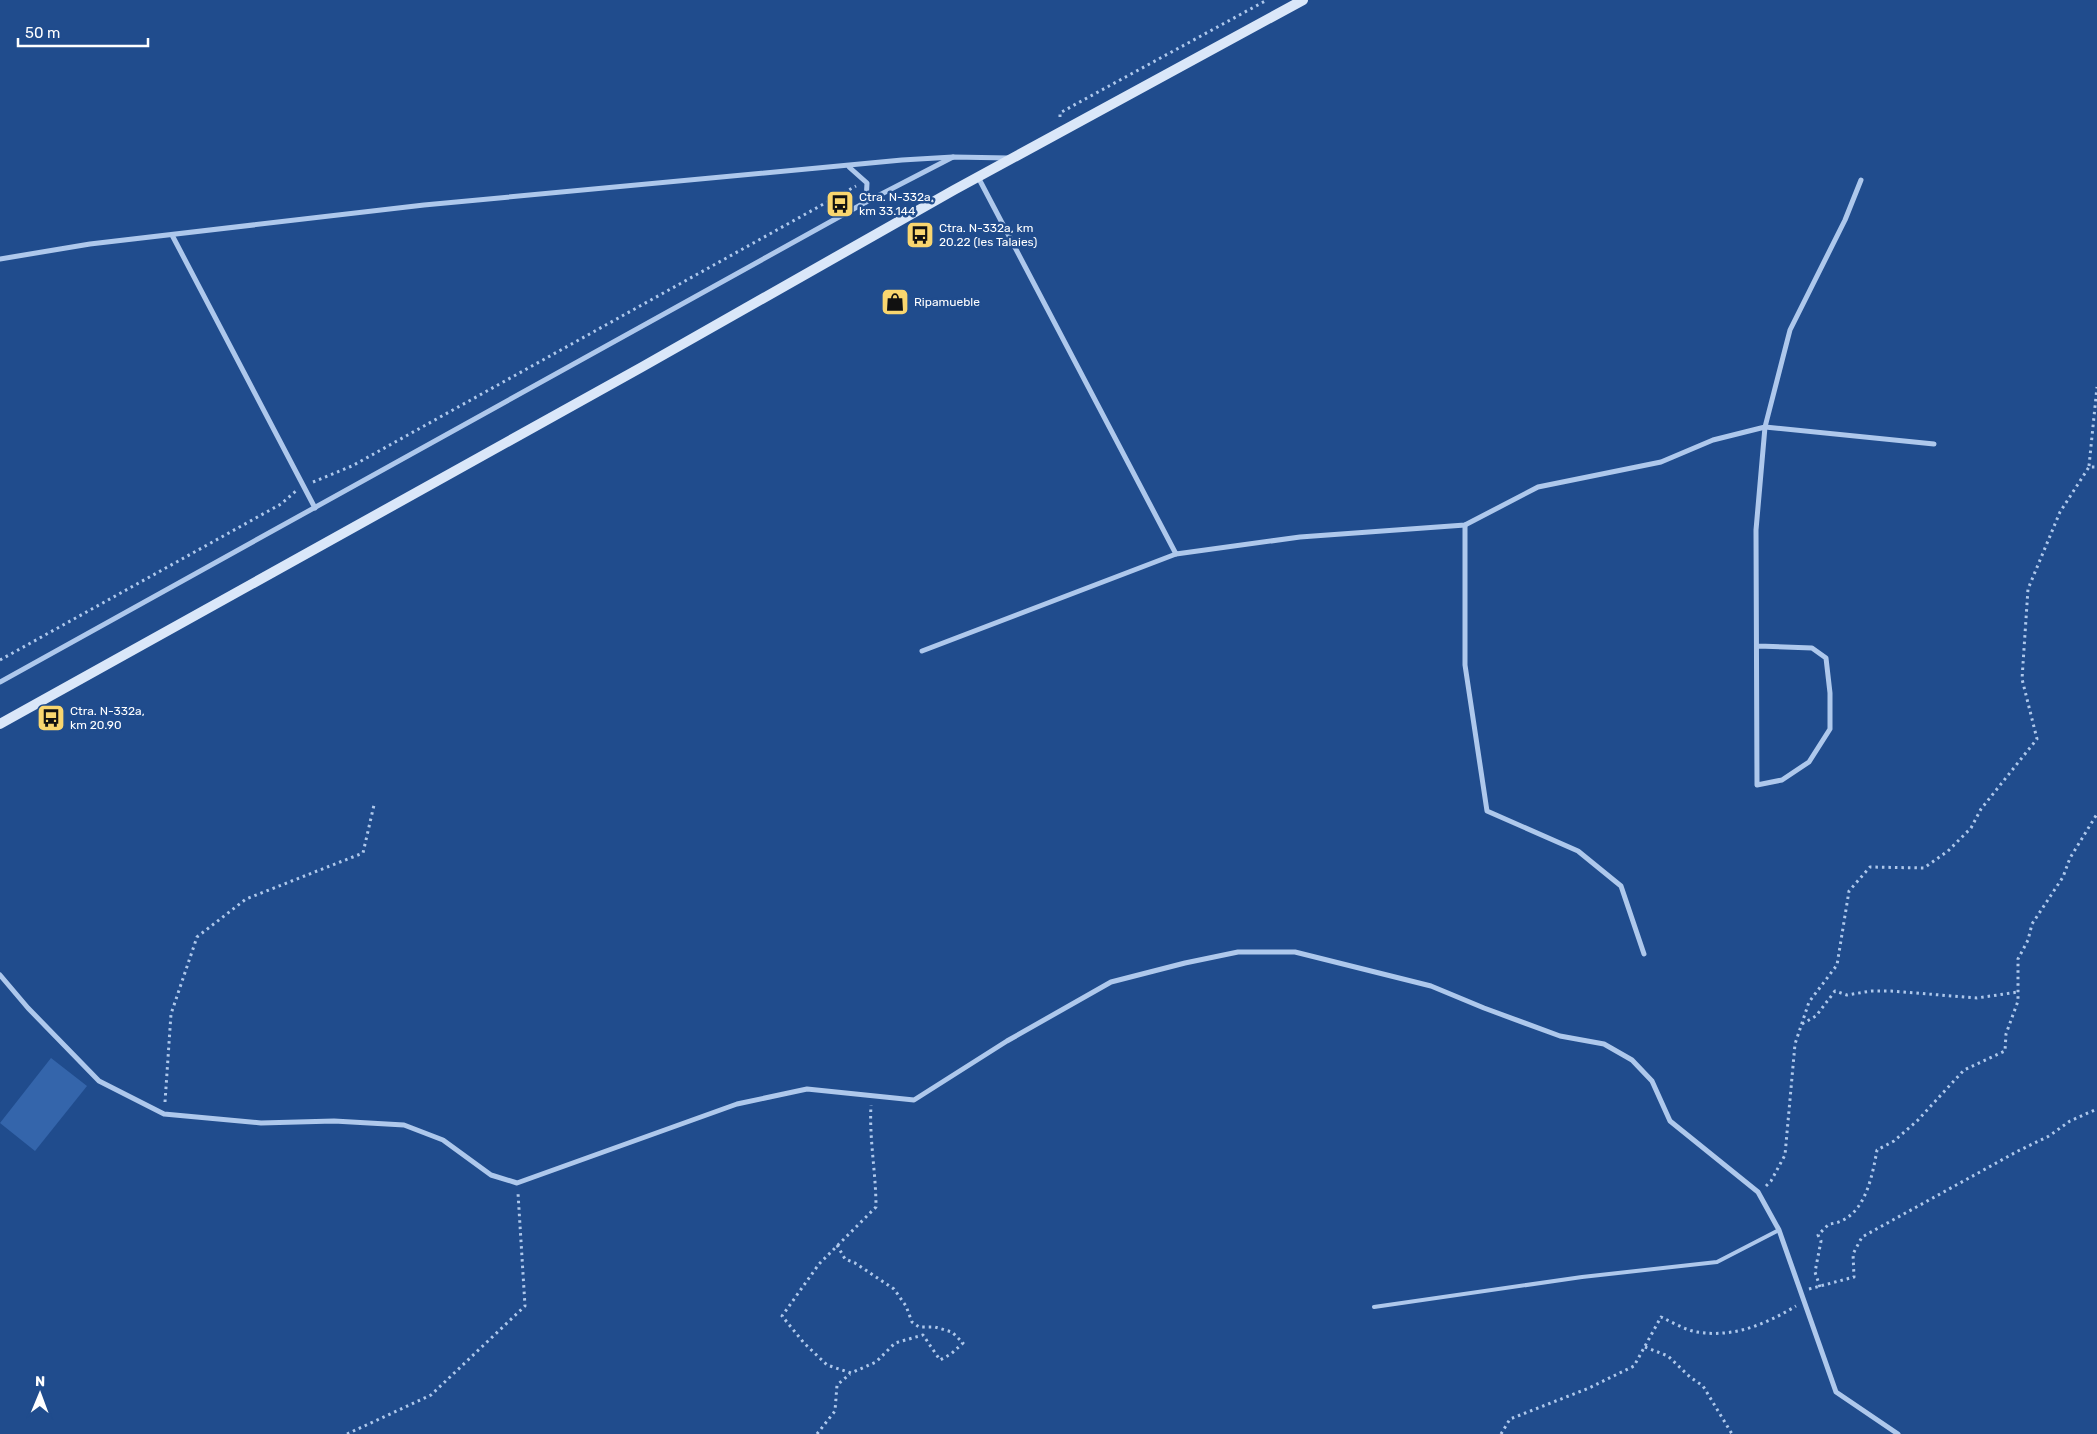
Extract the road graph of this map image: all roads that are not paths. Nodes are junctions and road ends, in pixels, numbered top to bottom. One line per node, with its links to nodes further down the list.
1 (1303, 0): 3 (main road)
2 (952, 157): 3 (street); 4 (street); 7 (street)
3 (1013, 158): 5 (main road)
4 (846, 167): 7 (street); 8 (street)
5 (978, 177): 14 (street); 18 (main road)
6 (1860, 180): 10 (street)
7 (866, 202): 12 (street)
8 (172, 235): 9 (street); 12 (street)
9 (0, 260)
10 (1765, 427): 11 (street); 13 (street); 15 (street)
11 (1934, 444)
12 (315, 508): 17 (street)
13 (1465, 525): 14 (street); 19 (street)
14 (1176, 554): 16 (street)
15 (1758, 646): 15 (street)
16 (922, 651)
17 (0, 682)
18 (0, 724)
19 (1644, 954)
20 (0, 975): 21 (street)
21 (1779, 1230): 22 (lane); 23 (street)
22 (1374, 1307)
23 (1898, 1434)

